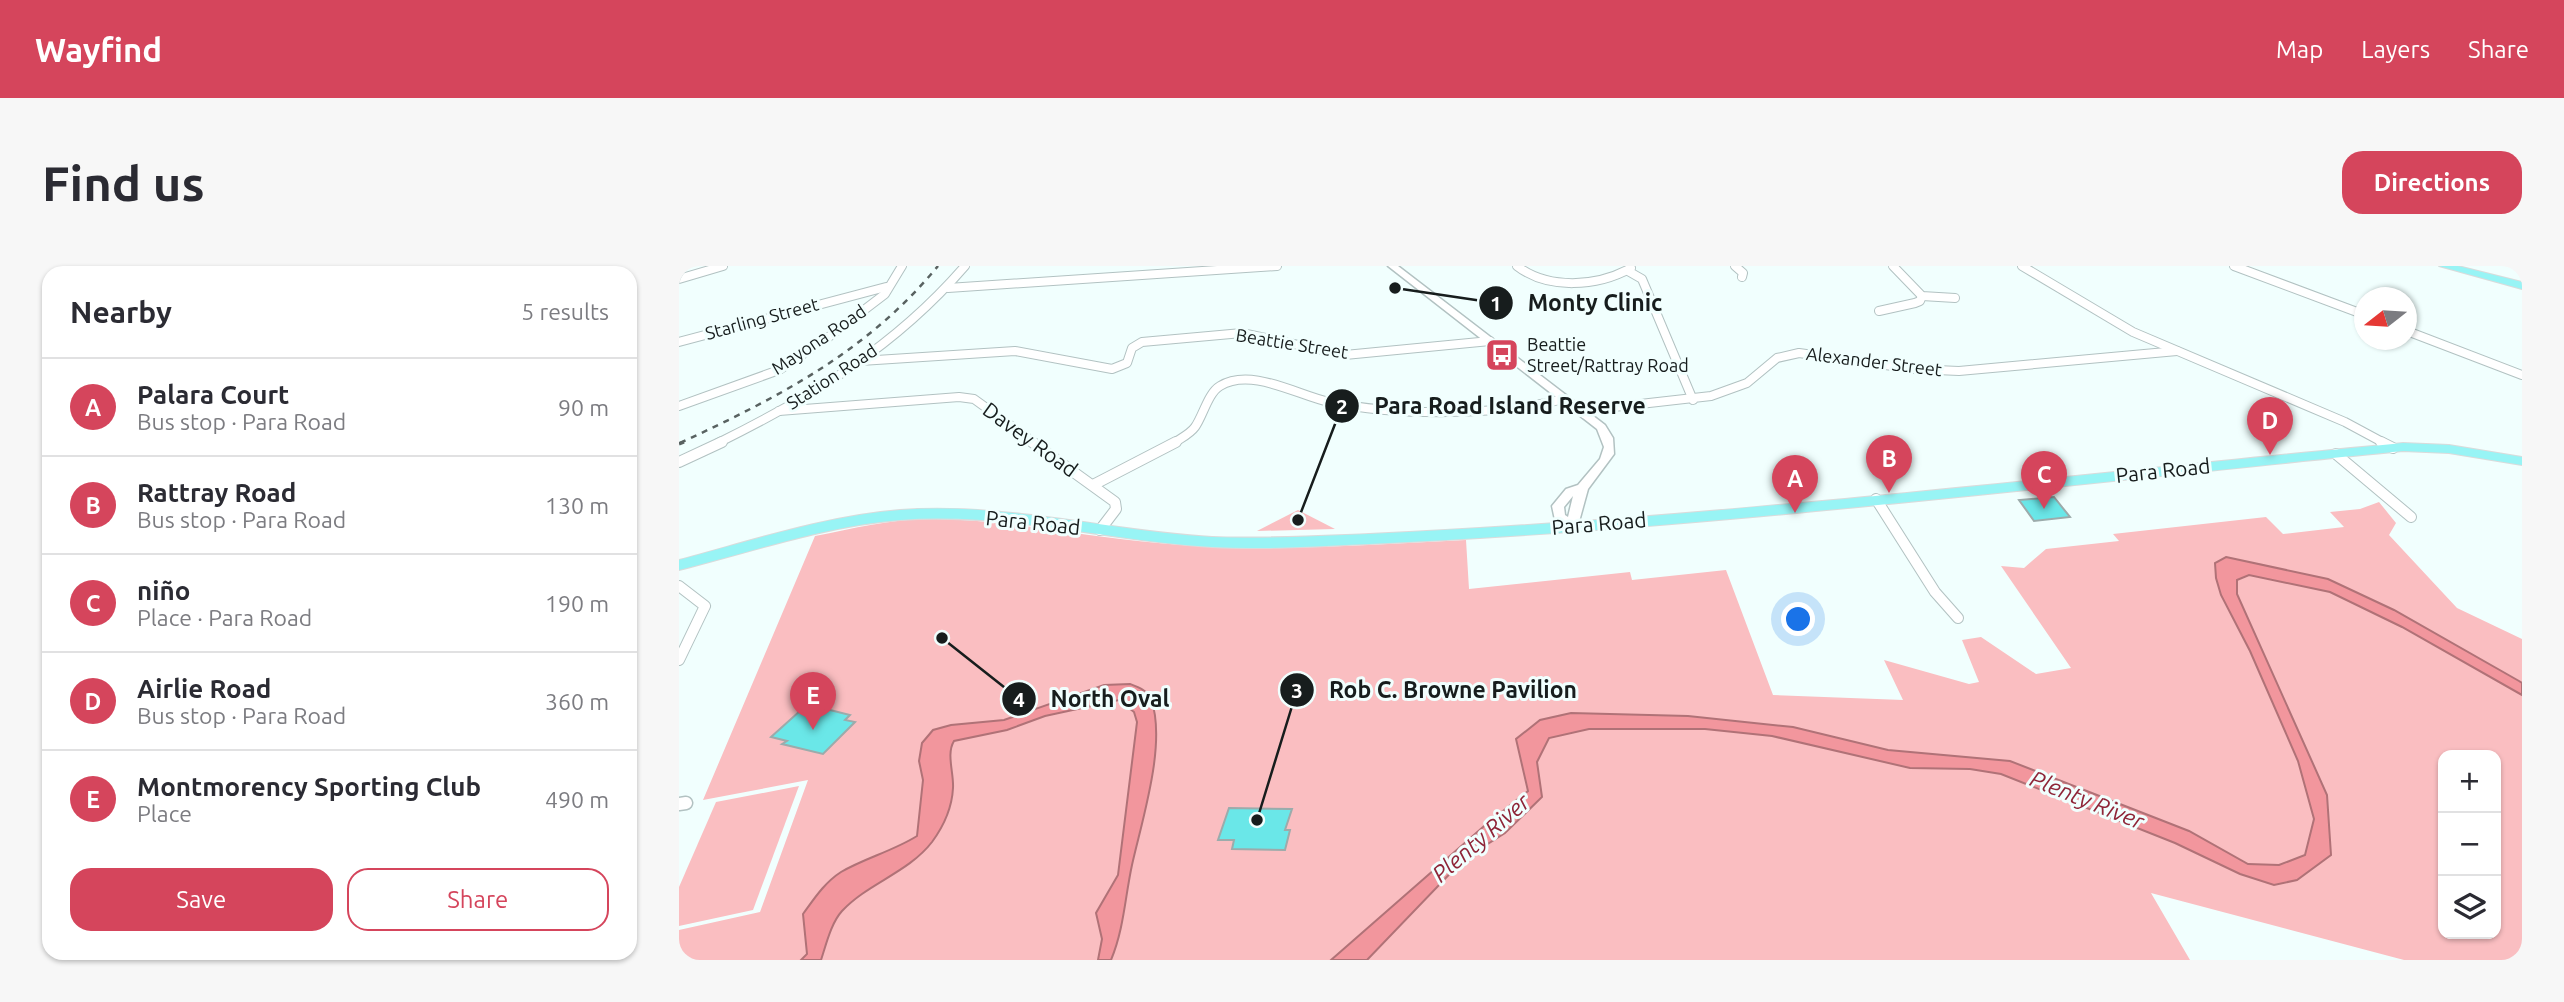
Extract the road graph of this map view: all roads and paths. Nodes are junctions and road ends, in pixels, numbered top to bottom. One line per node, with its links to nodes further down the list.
1 (723, 266): 16 (street)
2 (902, 266): 18 (street, Mayona Road)
3 (965, 266): 19 (street, Station Road)
4 (1277, 266): 19 (street)
5 (1392, 266): 25 (street)
6 (1517, 266): 14 (street)
7 (1735, 266): 15 (street)
8 (1893, 266): 20 (street)
9 (2022, 266): 27 (street)
10 (2234, 266): 23 (street)
11 (2445, 266): 17 (main road)
12 (2461, 266): 17 (main road)
13 (679, 267): 16 (street)
14 (1630, 268): 31 (street)
15 (1742, 277)
16 (682, 279)
17 (2522, 284)
18 (886, 287): 26 (street, Starling Street); 32 (street, Mayona Road)
19 (948, 288): 28 (street, Station Road)
20 (1922, 296): 21 (street); 22 (street)
21 (1955, 298)
22 (1879, 310)
23 (2354, 311)
24 (2417, 335): 29 (street)
25 (1490, 341): 28 (street, Beattie Street); 30 (street)
26 (679, 342)
27 (2177, 351): 31 (street, Alexander Street); 35 (street)
28 (860, 361): 33 (street, Station Road)
29 (2522, 375)
30 (1564, 398): 34 (street); 39 (street)
31 (1693, 400): 34 (street, Alexander Street)
32 (679, 405)
33 (779, 411): 37 (street, Station Road); 39 (street, Davey Road)
34 (1584, 414): 42 (street)
35 (2398, 447): 36 (main road, Para Road); 38 (main road, Para Road)
36 (2336, 454): 40 (main road, Para Road); 41 (street)
37 (679, 462)
38 (2522, 462)
39 (1093, 485): 43 (street, Davey Road)
40 (1876, 499): 42 (main road, Para Road); 47 (street)
41 (2411, 517)
42 (1572, 526): 43 (main road, Para Road)
43 (1100, 530): 44 (main road, Para Road)
44 (679, 565): 45 (street)
45 (679, 571)
46 (679, 586): 48 (street)
47 (1958, 618)
48 (679, 660)

